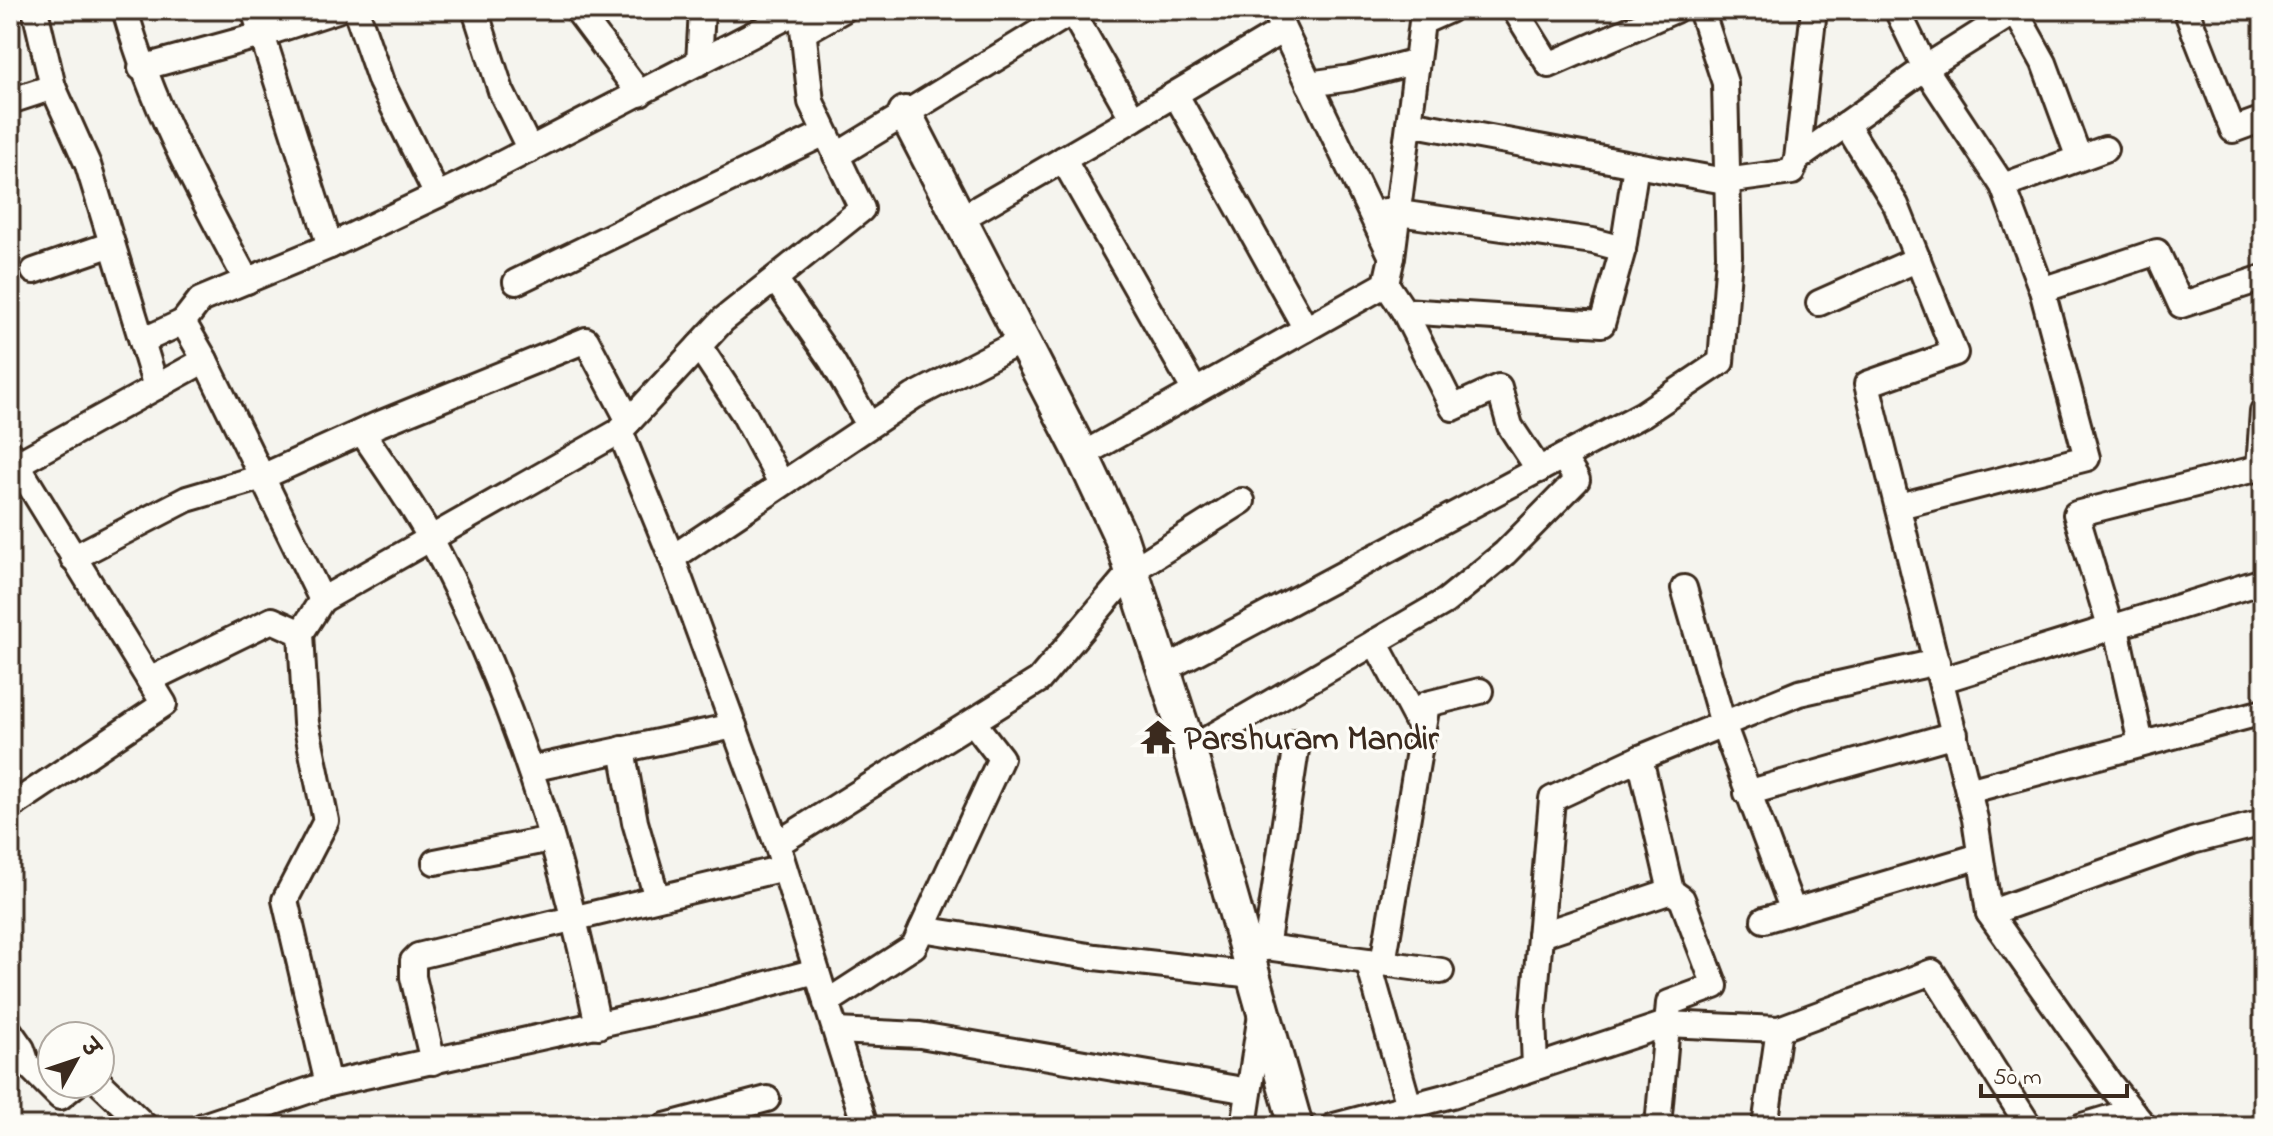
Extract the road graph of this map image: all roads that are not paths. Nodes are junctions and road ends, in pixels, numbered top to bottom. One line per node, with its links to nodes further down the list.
1 (35, 10): 27 (street)
2 (125, 10): 24 (street)
3 (254, 10): 21 (street)
4 (337, 10): 21 (street)
5 (356, 10): 46 (street)
6 (475, 10): 38 (street)
7 (577, 10): 28 (street)
8 (702, 10): 23 (street)
9 (843, 10): 19 (street)
10 (1449, 10): 22 (street)
11 (1515, 10): 12 (street)
12 (1675, 10)
13 (1701, 10): 44 (street)
14 (1814, 10): 42 (street)
15 (1897, 10): 25 (street)
16 (2186, 10): 33 (street)
17 (1073, 11): 31 (street); 32 (street)
18 (2016, 11): 25 (street); 40 (street)
19 (802, 17): 23 (street); 36 (street)
20 (1279, 20): 26 (street); 29 (street)
21 (261, 35): 24 (street); 51 (street)
22 (1417, 61): 26 (street); 34 (street)
23 (699, 63): 28 (street)
24 (141, 68): 58 (street)
25 (1925, 68): 35 (street); 45 (street)
26 (1309, 84): 47 (street)
27 (53, 87): 30 (street); 50 (street)
28 (640, 94): 38 (street)
29 (1176, 95): 32 (street); 65 (street)
30 (10, 101)
31 (905, 113): 39 (street); 49 (street)
32 (1133, 119): 41 (street)
33 (2263, 119)
34 (1409, 123): 43 (street); 48 (street)
35 (1846, 124): 42 (street); 54 (street)
36 (825, 133): 39 (street); 59 (street)
37 (2105, 149): 40 (street)
38 (530, 150): 46 (street)
39 (836, 156): 57 (street)
40 (2079, 158): 45 (street)
41 (1063, 159): 49 (street); 71 (street)
42 (1797, 159): 44 (street)
43 (1636, 165): 44 (street); 52 (street)
44 (1725, 181): 77 (street)
45 (2003, 186): 61 (street)
46 (437, 195): 51 (street)
47 (1368, 206): 48 (street); 53 (street)
48 (1397, 213): 52 (street); 53 (street)
49 (960, 219): 66 (street)
50 (112, 244): 55 (street); 67 (street)
51 (330, 246): 58 (street)
52 (1623, 249): 63 (street)
53 (1392, 257): 60 (street)
54 (1918, 259): 62 (street); 84 (street)
55 (34, 271)
56 (2263, 278): 61 (street)
57 (775, 279): 68 (street); 73 (street)
58 (247, 281): 64 (street)
59 (516, 282)
60 (1386, 284): 63 (street); 65 (street)
61 (2042, 290): 84 (street)
62 (1819, 303)
63 (1404, 311): 80 (street)
64 (183, 322): 67 (street); 69 (street)
65 (1306, 329): 71 (street)
66 (1023, 340): 73 (street); 76 (street)
67 (142, 341): 70 (street)
68 (699, 346): 74 (street); 82 (street)
69 (205, 360): 70 (street); 81 (street)
70 (156, 387): 78 (street)
71 (1195, 391): 76 (street)
72 (2263, 411): 79 (street)
73 (869, 425): 82 (street)
74 (624, 426): 75 (street); 85 (street); 87 (street)
75 (362, 432): 81 (street); 85 (street)
76 (1082, 455): 88 (street)
77 (1563, 457): 80 (street); 94 (street)
78 (12, 462): 86 (street)
79 (2261, 467): 92 (street)
80 (1539, 470): 95 (street)
81 (262, 477): 86 (street); 91 (street)
82 (781, 483): 87 (street)
83 (1242, 501): 88 (street)
84 (1899, 506): 96 (street)
85 (431, 538): 91 (street); 110 (street)
86 (73, 558): 97 (street)
87 (672, 558): 102 (street)
88 (1131, 571): 95 (street); 100 (street)
89 (2263, 581): 92 (street)
90 (1684, 588): 101 (street)
91 (322, 600): 93 (street)
92 (2113, 629): 96 (street); 106 (street)
93 (301, 633): 97 (street); 142 (street)
94 (1375, 642): 103 (street); 108 (street)
95 (1163, 670): 108 (street)
96 (1939, 671): 101 (street); 104 (street)
97 (149, 680): 113 (street)
98 (1480, 691): 103 (street)
99 (2263, 712): 106 (street)
100 (973, 722): 116 (street); 125 (street)
101 (1723, 724): 109 (street); 112 (street)
102 (734, 726): 107 (street); 116 (street)
103 (1422, 730): 128 (street)
104 (1955, 734): 111 (street); 112 (street)
105 (1297, 743): 127 (street)
106 (2141, 744): 111 (street)
107 (622, 749): 110 (street); 120 (street)
108 (1189, 750): 127 (street)
109 (1640, 758): 119 (street); 126 (street)
110 (530, 769): 115 (street)
111 (1968, 791): 117 (street)
112 (1747, 793): 121 (street)
113 (10, 807)
114 (2263, 823): 122 (street)
115 (551, 839): 118 (street); 123 (street)
116 (781, 856): 120 (street); 129 (street)
117 (1980, 856): 121 (street); 122 (street)
118 (435, 862)
119 (1671, 891): 126 (street); 133 (street)
120 (657, 898): 123 (street)
121 (1793, 911): 124 (street)
122 (1989, 913): 147 (street)
123 (576, 917): 134 (street); 138 (street)
124 (1764, 920)
125 (922, 929): 127 (street); 131 (street)
126 (1540, 935): 139 (street)
127 (1254, 956): 128 (street); 132 (street)
128 (1376, 962): 130 (street); 146 (street)
129 (816, 971): 131 (street); 134 (street)
130 (1441, 971)
131 (826, 1003): 136 (street)
132 (1262, 1006): 143 (street); 153 (street)
133 (1666, 1024): 135 (street); 139 (street); 155 (street)
134 (598, 1026): 138 (street)
135 (1779, 1029): 156 (street); 157 (street)
136 (836, 1031): 143 (street); 151 (street)
137 (10, 1032): 140 (street)
138 (433, 1062): 142 (street)
139 (1535, 1067): 146 (street)
140 (18, 1072): 141 (street)
141 (36, 1083)
142 (328, 1084): 149 (street)
143 (1249, 1091): 152 (street)
144 (116, 1098): 148 (street)
145 (767, 1099): 150 (street)
146 (1409, 1106): 154 (street)
147 (2138, 1118): 158 (street)
148 (145, 1126)
149 (203, 1126)
150 (665, 1126)
151 (865, 1126)
152 (1244, 1126)
153 (1296, 1126)
154 (1334, 1126)
155 (1658, 1126)
156 (1765, 1126)
157 (2029, 1126)
158 (2082, 1126)

